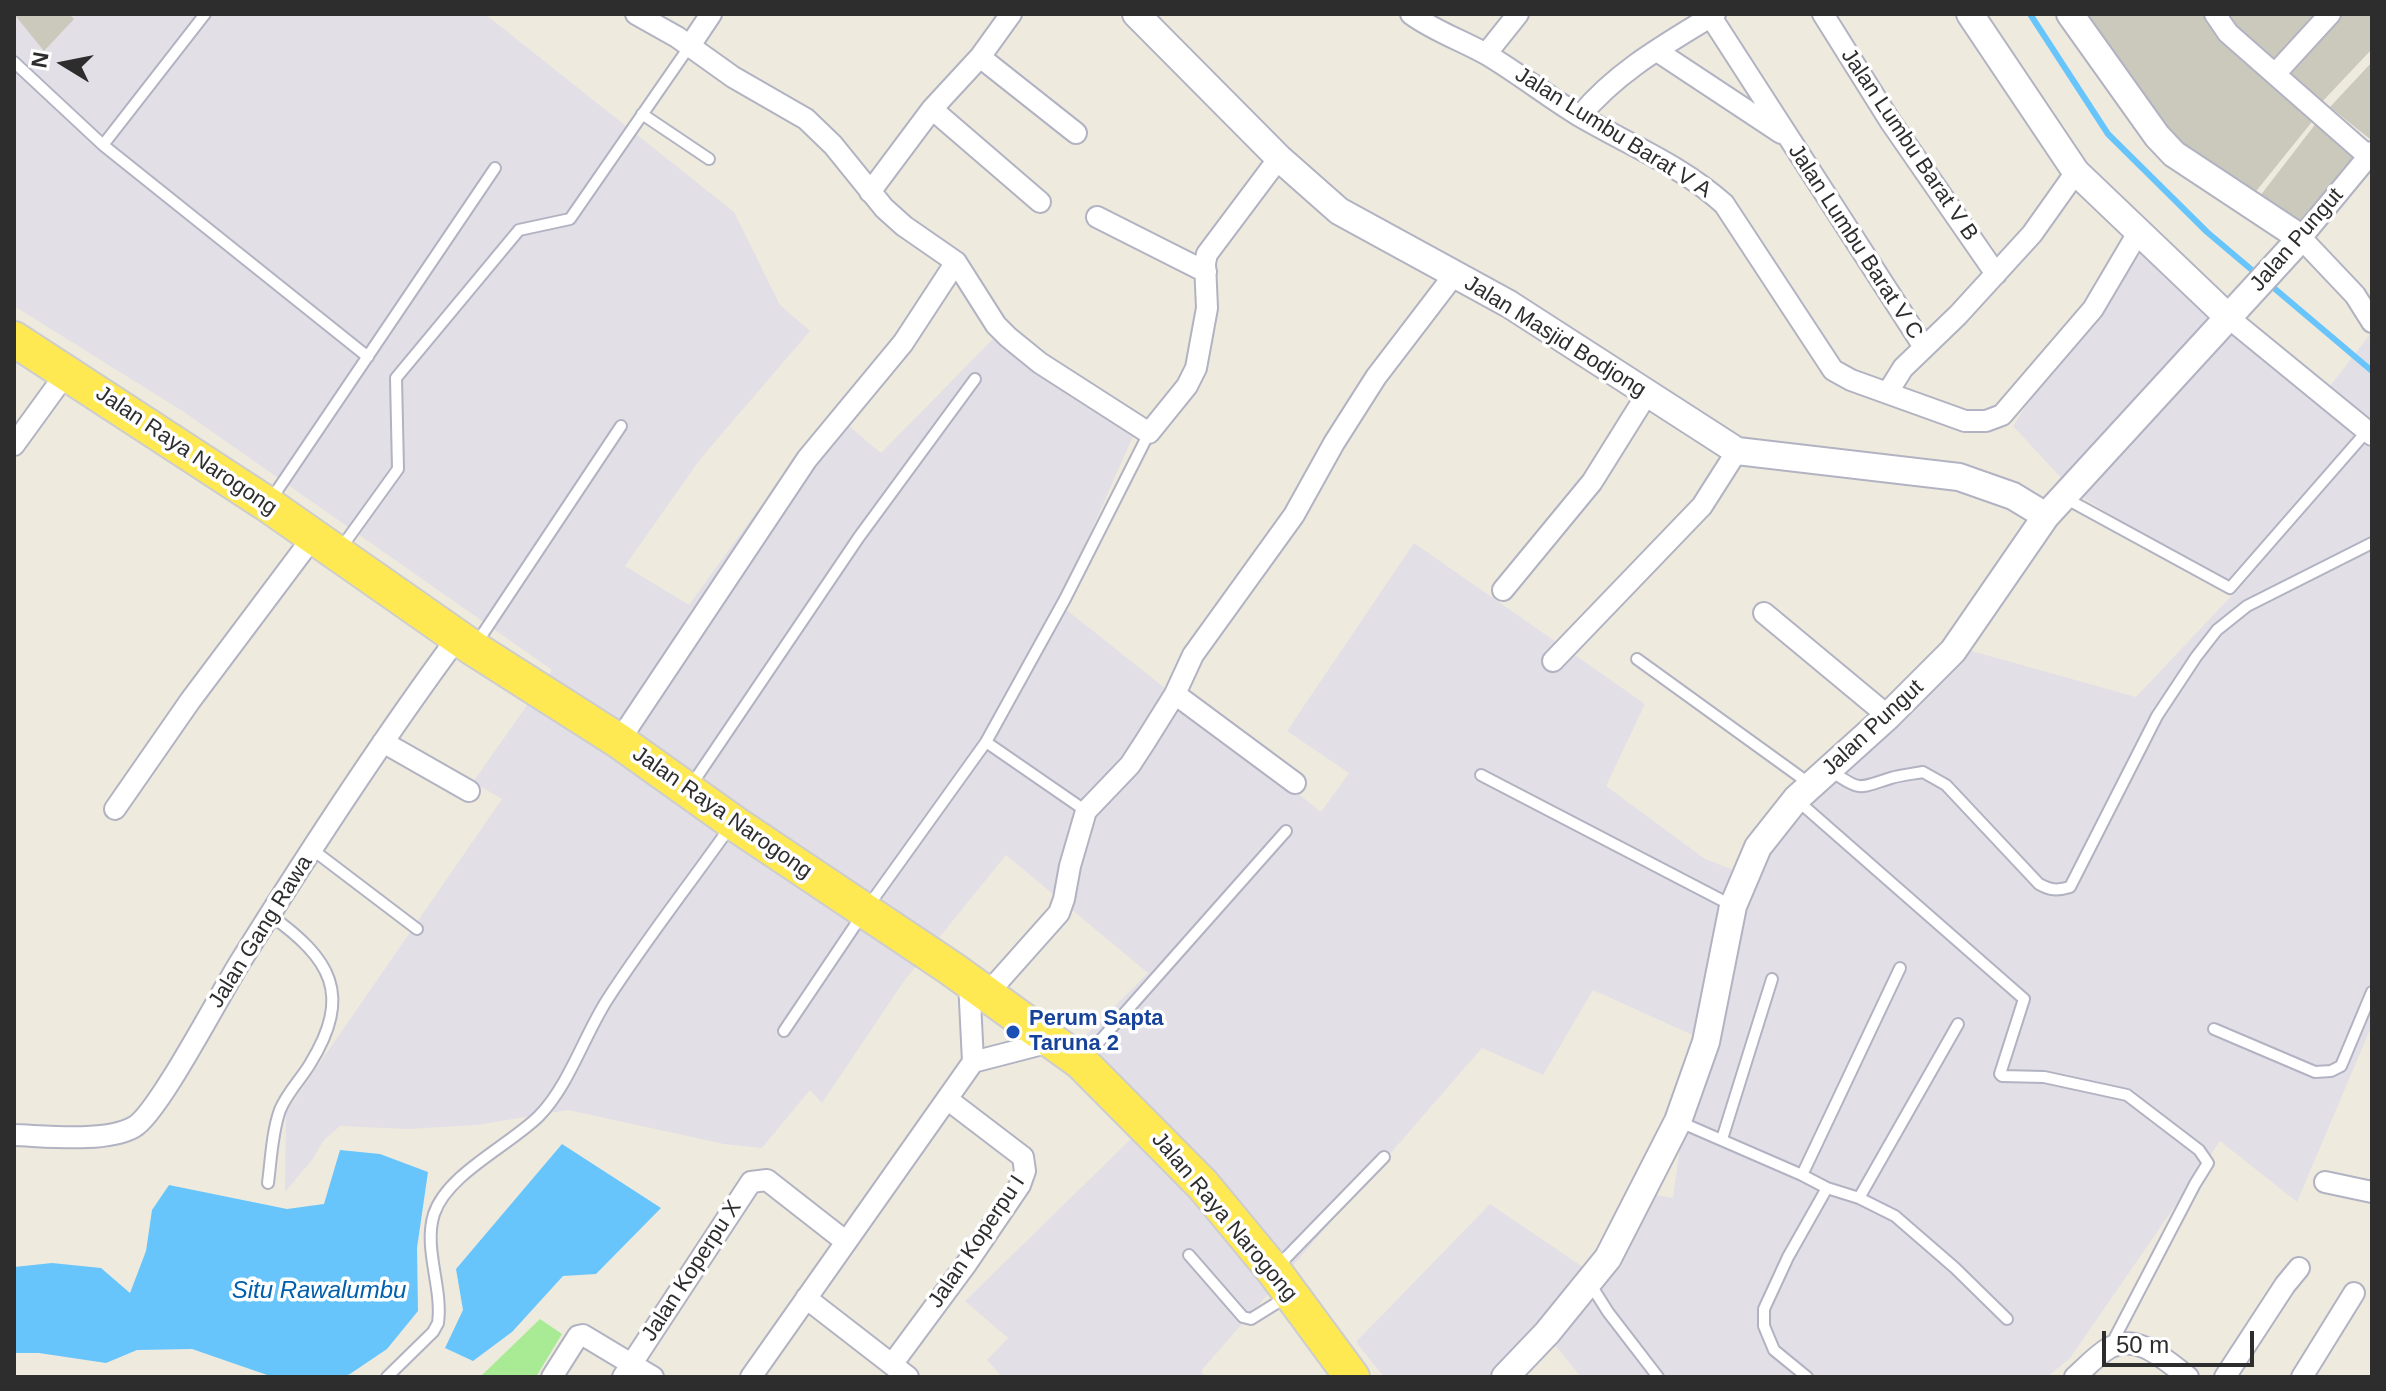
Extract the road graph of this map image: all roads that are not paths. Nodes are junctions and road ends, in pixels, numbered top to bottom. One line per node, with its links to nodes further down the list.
1 (205, 14): 25 (lane)
2 (636, 14): 14 (street)
3 (711, 14): 14 (street)
4 (1011, 14): 17 (street)
5 (1136, 14): 27 (street, Jalan Masjid Bodjong)
6 (1411, 14): 16 (street, Jalan Lumbu Barat V A)
7 (1518, 14): 16 (street)
8 (1823, 14): 38 (street, Jalan Lumbu Barat V B)
9 (1970, 14): 30 (street)
10 (2070, 14): 35 (street)
11 (2330, 14): 19 (street)
12 (2218, 15): 19 (street)
13 (1713, 16): 15 (street); 24 (street, Jalan Lumbu Barat V C)
14 (689, 47): 21 (lane); 31 (street)
15 (1657, 51): 22 (street); 24 (street, Jalan Lumbu Barat V C)
16 (1486, 54): 22 (street, Jalan Lumbu Barat V A)
17 (980, 57): 20 (street); 23 (street)
18 (14, 62): 25 (lane)
19 (2275, 74): 26 (street)
20 (932, 109): 31 (street); 32 (street)
21 (642, 114): 28 (lane); 57 (lane)
22 (1580, 116): 47 (street, Jalan Lumbu Barat V A)
23 (1076, 133)
24 (1787, 137): 43 (street, Jalan Lumbu Barat V C)
25 (103, 145): 44 (lane)
26 (2370, 154): 35 (street, Jalan Pungut)
27 (1279, 158): 37 (street); 39 (street, Jalan Masjid Bodjong)
28 (709, 159)
29 (495, 168): 44 (lane)
30 (2076, 172): 34 (street); 38 (street)
31 (870, 192): 36 (street)
32 (1040, 202)
33 (1097, 217): 37 (street)
34 (2139, 231): 40 (street); 47 (street, Jalan Lumbu Barat V A)
35 (2292, 246): 40 (street, Jalan Pungut); 41 (street)
36 (956, 262): 50 (street); 65 (street)
37 (1206, 272): 50 (street)
38 (1996, 274): 43 (street)
39 (1454, 275): 48 (street, Jalan Masjid Bodjong); 63 (street)
40 (2234, 312): 51 (street); 55 (street, Jalan Pungut)
41 (2372, 322)
42 (14, 339): 45 (main road, Jalan Raya Narogong)
43 (1924, 347): 47 (street)
44 (368, 357): 54 (lane)
45 (67, 372): 52 (street); 54 (main road, Jalan Raya Narogong)
46 (975, 379): 71 (lane)
47 (1888, 392)
48 (1647, 394): 53 (street, Jalan Masjid Bodjong); 58 (street)
49 (621, 426): 60 (lane)
50 (1149, 433): 67 (lane)
51 (2369, 433): 55 (lane)
52 (14, 445)
53 (1737, 451): 55 (street, Jalan Masjid Bodjong); 62 (street)
54 (267, 504): 57 (main road, Jalan Raya Narogong)
55 (2054, 506): 64 (street, Jalan Pungut)
56 (2372, 543): 70 (lane)
57 (325, 545): 60 (main road, Jalan Raya Narogong); 73 (street)
58 (1503, 590)
59 (1764, 613): 64 (street)
60 (466, 642): 65 (main road, Jalan Raya Narogong); 66 (street, Jalan Gang Rawa)
61 (1637, 659): 70 (lane)
62 (1553, 661)
63 (1175, 694): 69 (street); 74 (street)
64 (1888, 716): 70 (street, Jalan Pungut)
65 (619, 741): 71 (main road, Jalan Raya Narogong)
66 (383, 742): 72 (street); 77 (street, Jalan Gang Rawa)
67 (986, 742): 74 (lane); 79 (lane)
68 (1481, 775): 78 (lane)
69 (1295, 783)
70 (1812, 785): 78 (street, Jalan Pungut); 111 (lane)
71 (687, 790): 75 (main road, Jalan Raya Narogong)
72 (469, 791)
73 (115, 809)
74 (1086, 811): 84 (street)
75 (734, 823): 79 (main road, Jalan Raya Narogong); 114 (lane)
76 (1286, 831): 91 (lane)
77 (313, 850): 80 (street, Jalan Gang Rawa); 81 (lane)
78 (1733, 906): 93 (street, Jalan Pungut)
79 (864, 912): 84 (main road, Jalan Raya Narogong); 88 (lane)
80 (270, 915): 94 (street, Jalan Gang Rawa); 99 (lane)
81 (417, 929)
82 (1900, 968): 97 (lane)
83 (1772, 979): 95 (lane)
84 (978, 987): 89 (main road, Jalan Raya Narogong); 90 (street)
85 (2372, 992): 87 (lane)
86 (1958, 1024): 102 (lane)
87 (2214, 1029)
88 (784, 1031)
89 (1054, 1041): 90 (street); 91 (main road, Jalan Raya Narogong)
90 (973, 1062): 92 (street)
91 (1081, 1062): 107 (main road, Jalan Raya Narogong)
92 (947, 1099): 103 (street); 113 (street, Jalan Koperpu I)
93 (1678, 1121): 95 (lane); 106 (street, Jalan Pungut)
94 (14, 1135)
95 (1722, 1139): 97 (lane)
96 (1384, 1157): 107 (lane)
97 (1802, 1175): 100 (lane)
98 (2325, 1182): 101 (street)
99 (268, 1183)
100 (1827, 1188): 102 (lane); 121 (lane)
101 (2372, 1192)
102 (1859, 1198): 110 (lane)
103 (845, 1241): 109 (street); 112 (street, Jalan Koperpu X)
104 (1189, 1255): 107 (lane)
105 (2299, 1268): 124 (street)
106 (1589, 1281): 119 (street, Jalan Pungut); 120 (lane)
107 (1282, 1282): 118 (main road, Jalan Raya Narogong)
108 (2354, 1293): 125 (street)
109 (806, 1298): 113 (street); 117 (street)
110 (2007, 1319)
111 (2110, 1347): 122 (street); 123 (street)
112 (628, 1370): 115 (street); 116 (street)
113 (900, 1370)
114 (387, 1377)
115 (552, 1377)
116 (653, 1377)
117 (751, 1377)
118 (1352, 1377)
119 (1505, 1377)
120 (1658, 1377)
121 (1807, 1377)
122 (2075, 1377)
123 (2188, 1377)
124 (2225, 1377)
125 (2302, 1377)

